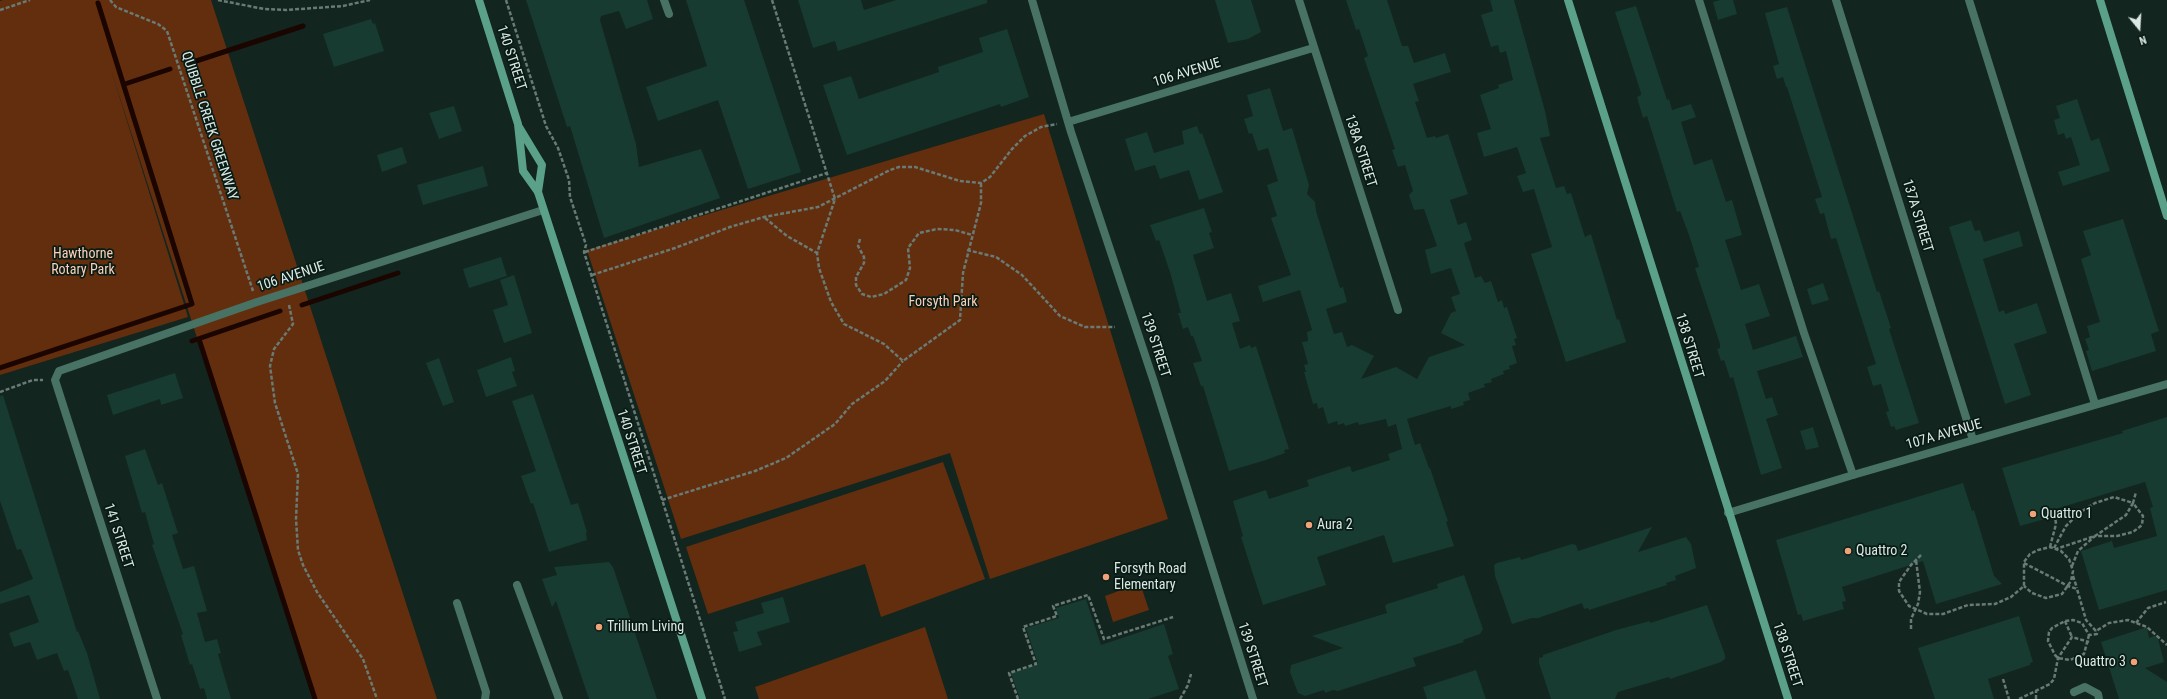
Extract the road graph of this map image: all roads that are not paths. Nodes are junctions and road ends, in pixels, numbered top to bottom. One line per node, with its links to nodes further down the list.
1 (479, 0): 13 (main road, 140 STREET)
2 (664, 0): 10 (street)
3 (1032, 0): 12 (street, 139 STREET)
4 (1299, 0): 11 (street, 138A STREET)
5 (1568, 0): 23 (main road, 138 STREET)
6 (1699, 0): 22 (street)
7 (1836, 0): 21 (street, 137A STREET)
8 (1969, 0): 20 (street)
9 (2100, 0): 16 (main road)
10 (668, 14)
11 (1314, 48): 12 (street, 106 AVENUE); 17 (street, 138A STREET)
12 (1068, 122): 31 (street, 139 STREET)
13 (518, 124): 14 (main road, 140 STREET); 14 (main road, 140 STREET)
14 (538, 192): 15 (main road, 140 STREET)
15 (543, 210): 18 (street, 106 AVENUE); 30 (main road, 140 STREET)
16 (2167, 216)
17 (1398, 310)
18 (55, 380): 27 (street, 141 STREET)
19 (2167, 384): 20 (street, 107A AVENUE)
20 (2095, 404): 21 (street, 107A AVENUE)
21 (1973, 440): 22 (street, 107A AVENUE)
22 (1853, 474): 23 (street, 107A AVENUE)
23 (1728, 513): 32 (main road, 138 STREET)
24 (517, 585): 29 (street)
25 (457, 603): 28 (street)
26 (2074, 692): 33 (street)
27 (157, 699)
28 (485, 699)
29 (558, 699)
30 (702, 699)
31 (1252, 699)
32 (1788, 699)
33 (2100, 699)

